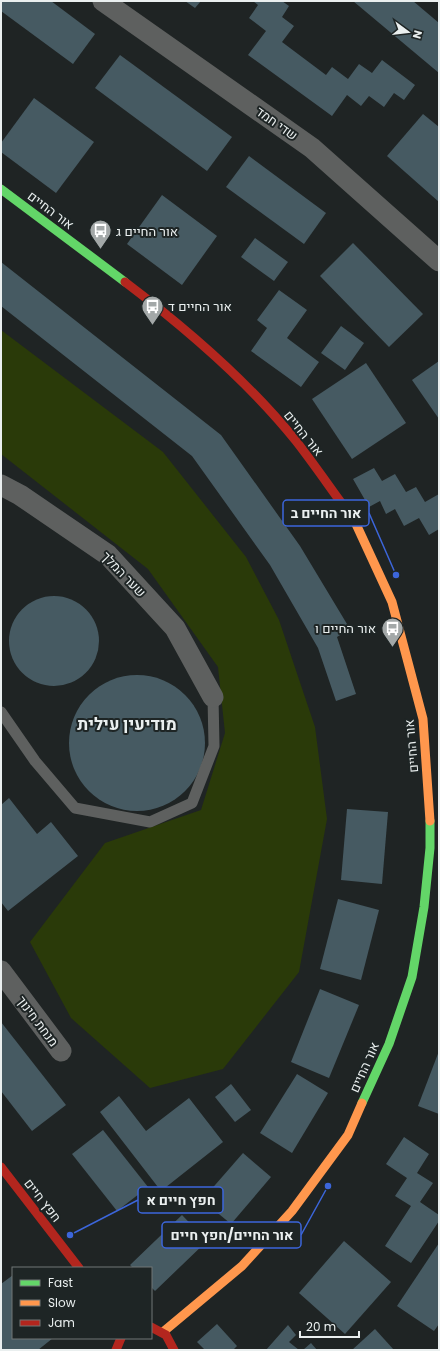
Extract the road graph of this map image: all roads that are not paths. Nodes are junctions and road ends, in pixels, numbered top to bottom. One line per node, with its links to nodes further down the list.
1 (103, 1): 3 (street, שדי חמד)
2 (1, 189): 12 (street, אור החיים)
3 (439, 261)
4 (1, 485): 5 (street, שער המלך)
5 (213, 697): 6 (lane)
6 (1, 712)
7 (1, 972): 8 (street, מנחת חינוך)
8 (61, 1052)
9 (1, 1166): 10 (street, חפץ חיים)
10 (78, 1267)
11 (152, 1327): 12 (street)
12 (163, 1332): 15 (street)
13 (121, 1339): 14 (street)
14 (116, 1350)
15 (174, 1350)

